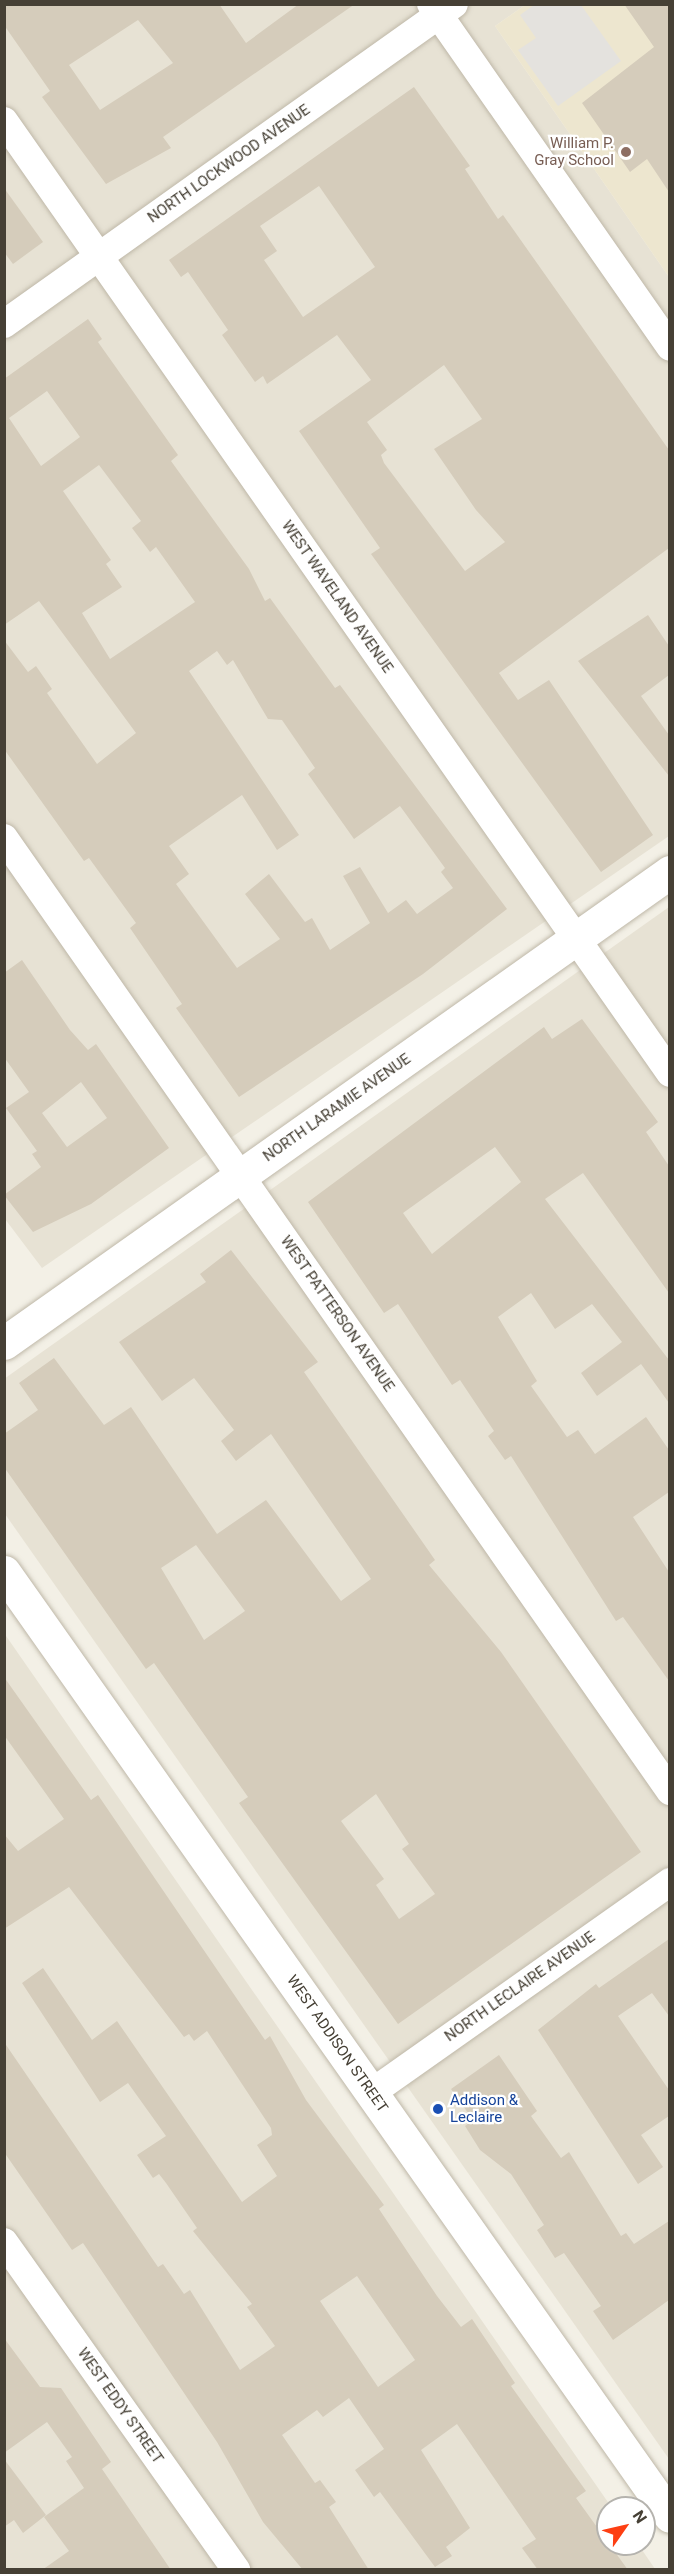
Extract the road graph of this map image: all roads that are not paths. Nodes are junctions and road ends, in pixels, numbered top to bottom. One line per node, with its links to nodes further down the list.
1 (441, 8): 3 (street, NORTH LOCKWOOD AVENUE); 5 (street)
2 (4, 122): 3 (street, WEST WAVELAND AVENUE)
3 (99, 257): 4 (street, NORTH LOCKWOOD AVENUE); 8 (street, WEST WAVELAND AVENUE)
4 (4, 324)
5 (669, 347)
6 (4, 838): 10 (street, WEST PATTERSON AVENUE)
7 (669, 872): 8 (street, NORTH LARAMIE AVENUE)
8 (575, 939): 9 (street, WEST WAVELAND AVENUE); 10 (street, NORTH LARAMIE AVENUE)
9 (669, 1073)
10 (240, 1176): 11 (street, NORTH LARAMIE AVENUE); 13 (street, WEST PATTERSON AVENUE)
11 (4, 1344)
12 (4, 1572): 15 (street, WEST ADDISON STREET)
13 (669, 1791)
14 (669, 1882): 15 (street, NORTH LECLAIRE AVENUE)
15 (371, 2093): 17 (street, WEST ADDISON STREET)
16 (4, 2242): 18 (street, WEST EDDY STREET)
17 (669, 2516)
18 (236, 2570)

